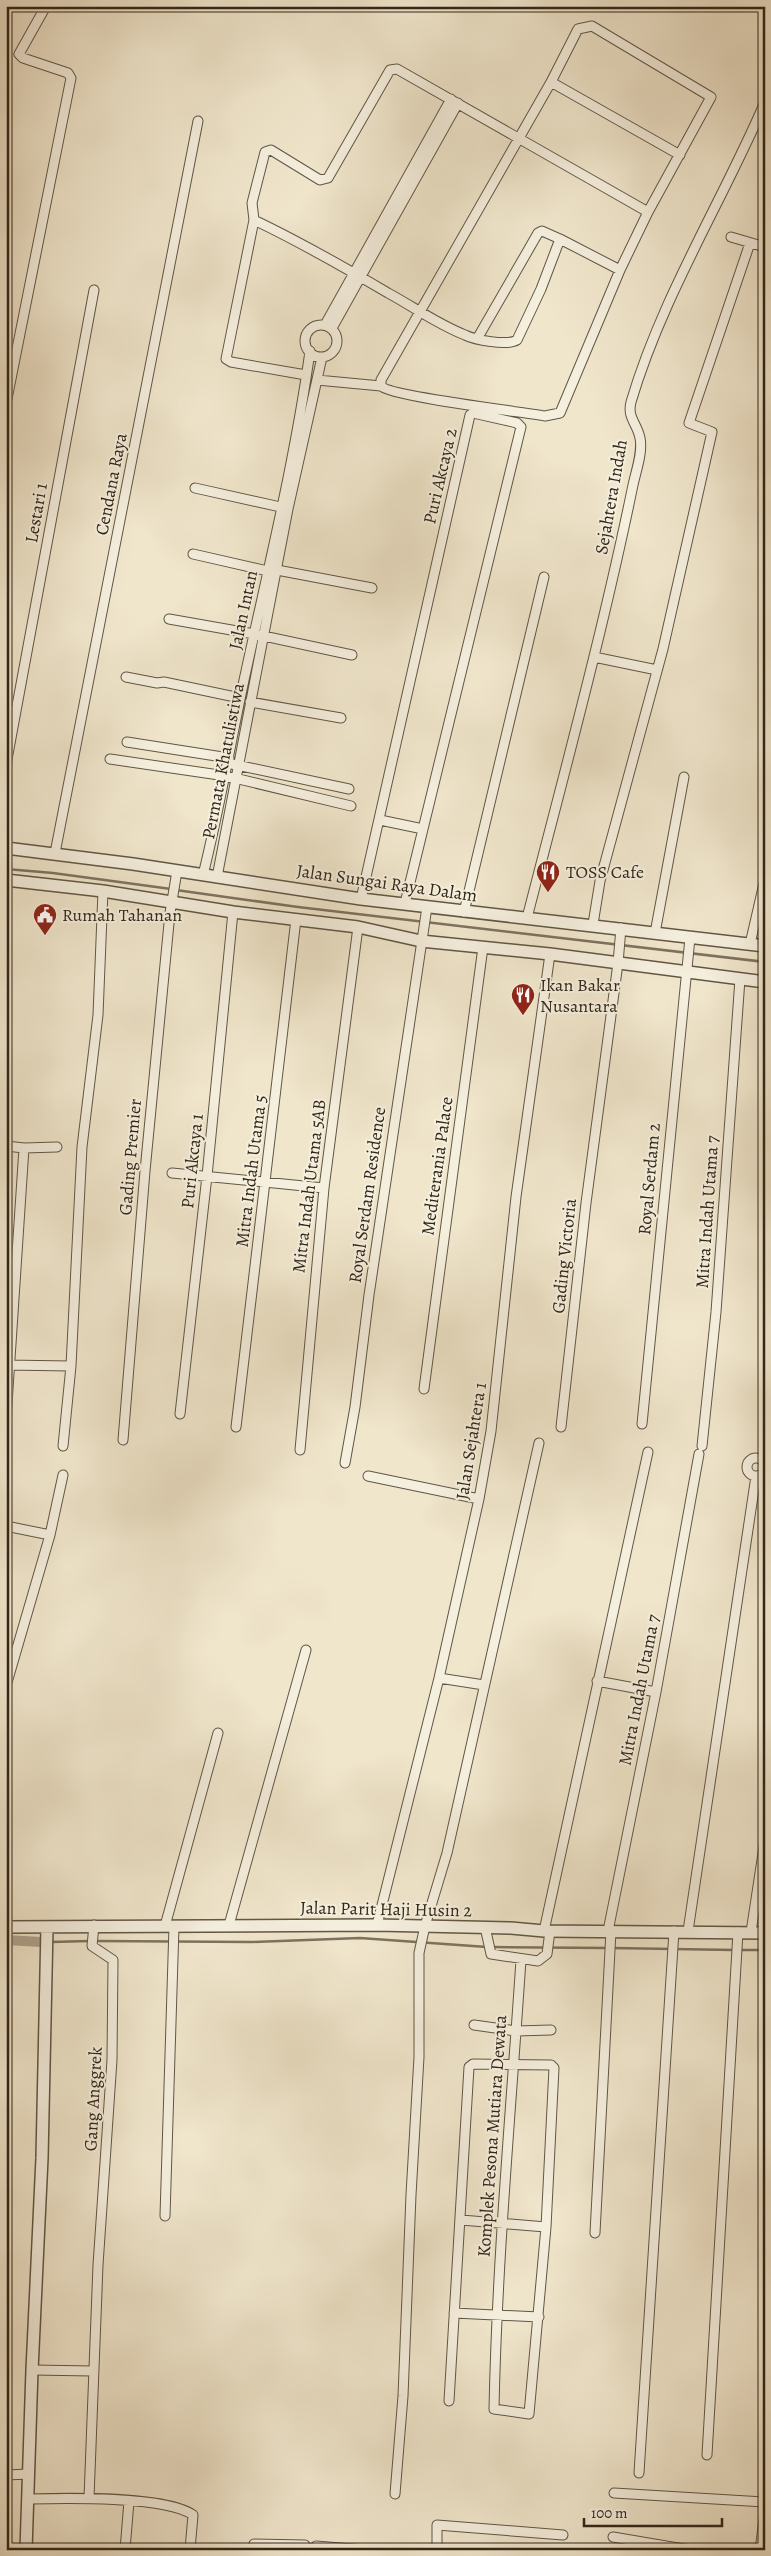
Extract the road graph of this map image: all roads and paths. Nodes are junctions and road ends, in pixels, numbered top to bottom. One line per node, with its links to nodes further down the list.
1 (46, 6): 25 (street)
2 (551, 82): 6 (street); 7 (street); 7 (street)
3 (454, 101): 6 (street); 9 (street); 15 (street)
4 (765, 102): 36 (street, Sejahtera Indah)
5 (198, 121): 54 (street, Cendana Raya)
6 (519, 138): 8 (street); 17 (street)
7 (680, 155): 8 (street)
8 (648, 212): 14 (street)
9 (254, 220): 15 (street); 22 (street)
10 (731, 237): 12 (street)
11 (560, 239): 14 (street); 19 (street); 19 (street)
12 (750, 243): 13 (street); 37 (street)
13 (765, 247)
14 (620, 270): 24 (street)
15 (356, 274): 17 (street); 18 (street)
16 (93, 293): 46 (street, Lestari 1)
17 (421, 311): 19 (street); 24 (street)
18 (329, 327): 20 (street); 21 (street)
19 (477, 339)
20 (310, 351): 21 (street); 22 (street)
21 (322, 357): 23 (street, Permata Khatulistiwa)
22 (306, 375): 27 (street)
23 (317, 380): 24 (street); 27 (street, Permata Khatulistiwa)
24 (380, 386)
25 (6, 404)
26 (194, 488): 27 (street)
27 (284, 508): 29 (street, Permata Khatulistiwa)
28 (193, 554): 29 (street)
29 (272, 570): 31 (street); 33 (street, Jalan Intan); 34 (street, Permata Khatulistiwa)
30 (544, 577): 66 (street)
31 (372, 588)
32 (169, 619): 33 (street)
33 (254, 634): 34 (street); 39 (street, Jalan Intan)
34 (264, 637): 35 (street); 40 (street, Permata Khatulistiwa)
35 (352, 655)
36 (594, 657): 37 (street); 67 (street, Sejahtera Indah)
37 (657, 670): 69 (street)
38 (126, 677): 39 (street)
39 (240, 698): 44 (street, Jalan Intan)
40 (250, 702): 41 (street); 45 (street, Permata Khatulistiwa)
41 (341, 718)
42 (127, 742): 44 (street)
43 (110, 759): 48 (street)
44 (228, 761): 45 (street); 48 (street, Jalan Intan)
45 (238, 765): 48 (street, Permata Khatulistiwa); 49 (street)
46 (6, 766)
47 (684, 777): 72 (street)
48 (230, 778): 50 (street); 56 (street, Jalan Intan); 57 (street, Permata Khatulistiwa)
49 (349, 789)
50 (351, 806)
51 (380, 820): 52 (street); 52 (street, Puri Akcaya 2); 61 (street, Puri Akcaya 2)
52 (423, 829): 63 (street, Puri Akcaya 2)
53 (6, 848): 54 (street, Jalan Sungai Raya Dalam)
54 (55, 853): 55 (street, Jalan Sungai Raya Dalam)
55 (177, 874): 56 (street, Jalan Sungai Raya Dalam); 62 (street, Gading Premier)
56 (203, 875): 57 (street, Jalan Sungai Raya Dalam)
57 (217, 877): 61 (street, Jalan Sungai Raya Dalam)
58 (765, 879): 75 (street)
59 (6, 880): 60 (street)
60 (103, 891): 62 (street); 91 (street)
61 (361, 899): 63 (street, Jalan Sungai Raya Dalam)
62 (172, 901): 65 (street); 98 (street, Gading Premier)
63 (406, 903): 64 (street, Jalan Sungai Raya Dalam)
64 (427, 910): 66 (street, Jalan Sungai Raya Dalam); 73 (street, Royal Serdam Residence)
65 (233, 912): 68 (street); 87 (street, Puri Akcaya 1)
66 (464, 912): 67 (street, Jalan Sungai Raya Dalam)
67 (527, 918): 69 (street, Jalan Sungai Raya Dalam)
68 (296, 919): 70 (street); 88 (street, Mitra Indah Utama 5)
69 (593, 924): 71 (street, Jalan Sungai Raya Dalam)
70 (358, 927): 73 (street); 89 (street, Mitra Indah Utama 5AB)
71 (621, 931): 72 (street, Jalan Sungai Raya Dalam); 79 (street, Gading Victoria)
72 (655, 933): 74 (street, Jalan Sungai Raya Dalam)
73 (422, 937): 77 (street); 103 (street, Royal Serdam Residence)
74 (690, 942): 75 (street, Jalan Sungai Raya Dalam); 80 (street, Royal Serdam 2)
75 (750, 944): 76 (street, Jalan Sungai Raya Dalam)
76 (765, 946)
77 (483, 947): 78 (street); 92 (street, Mediterania Palace)
78 (550, 954): 79 (street); 107 (street, Jalan Sejahtera 1)
79 (618, 963): 80 (street); 97 (street, Gading Victoria)
80 (685, 972): 81 (street); 95 (street, Royal Serdam 2)
81 (740, 979): 82 (street); 115 (street, Mitra Indah Utama 7)
82 (765, 982)
83 (6, 1146): 84 (street)
84 (24, 1148): 85 (street); 90 (street)
85 (57, 1148)
86 (172, 1173): 87 (street)
87 (207, 1176): 88 (street); 93 (street, Puri Akcaya 1)
88 (267, 1181): 89 (street); 96 (street, Mitra Indah Utama 5)
89 (324, 1188): 101 (street, Mitra Indah Utama 5AB)
90 (8, 1365): 91 (street); 94 (street)
91 (71, 1366): 100 (street)
92 (424, 1388)
93 (180, 1414)
94 (6, 1419)
95 (642, 1424)
96 (236, 1427)
97 (561, 1427)
98 (123, 1440)
99 (539, 1443): 113 (street)
100 (62, 1446)
101 (300, 1450)
102 (648, 1452): 112 (street)
103 (344, 1463)
104 (63, 1475): 109 (street)
105 (368, 1476): 107 (street)
106 (756, 1476): 125 (street)
107 (479, 1499): 111 (street, Jalan Sejahtera 1)
108 (6, 1526): 109 (street)
109 (50, 1535): 114 (street)
110 (306, 1650): 118 (street)
111 (440, 1678): 113 (street); 119 (street, Jalan Sejahtera 1)
112 (597, 1681): 115 (street); 130 (street)
113 (484, 1685): 126 (street)
114 (6, 1686)
115 (656, 1692): 131 (street, Mitra Indah Utama 7)
116 (218, 1733): 123 (street)
117 (765, 1840): 128 (street)
118 (229, 1925): 119 (street, Jalan Parit Haji Husin 2); 123 (street, Jalan Parit Haji Husin 2)
119 (377, 1925): 126 (street, Jalan Parit Haji Husin 2)
120 (6, 1927): 124 (street, Jalan Parit Haji Husin 2)
121 (485, 1927): 126 (street, Jalan Parit Haji Husin 2); 130 (street, Jalan Parit Haji Husin 2); 133 (street)
122 (94, 1928): 123 (street, Jalan Parit Haji Husin 2); 124 (street, Jalan Parit Haji Husin 2); 147 (street, Gang Anggrek)
123 (171, 1929): 138 (street)
124 (47, 1931): 146 (street)
125 (688, 1931): 127 (street, Jalan Parit Haji Husin 2); 132 (street, Jalan Parit Haji Husin 2)
126 (423, 1932): 154 (street)
127 (738, 1932): 128 (street, Jalan Parit Haji Husin 2); 149 (street)
128 (751, 1932): 129 (street, Jalan Parit Haji Husin 2)
129 (765, 1933)
130 (547, 1934): 131 (street, Jalan Parit Haji Husin 2); 133 (street)
131 (610, 1934): 132 (street, Jalan Parit Haji Husin 2); 142 (street, Mitra Indah Utama 7)
132 (674, 1935): 150 (street)
133 (520, 1960): 136 (street, Komplek Pesona Mutiara Dewata)
134 (474, 2025): 136 (street)
135 (551, 2030): 136 (street)
136 (516, 2031): 137 (street, Komplek Pesona Mutiara Dewata)
137 (514, 2066): 139 (street); 140 (street, Komplek Pesona Mutiara Dewata); 141 (street)
138 (165, 2216)
139 (461, 2220): 140 (street); 143 (street)
140 (503, 2223): 141 (street); 144 (street, Komplek Pesona Mutiara Dewata)
141 (546, 2227): 145 (street)
142 (595, 2233)
143 (454, 2313): 144 (street); 148 (street)
144 (496, 2314): 145 (street); 145 (street, Komplek Pesona Mutiara Dewata)
145 (539, 2317)
146 (32, 2370): 147 (street); 151 (street)
147 (93, 2371): 155 (street)
148 (448, 2401)
149 (707, 2454)
150 (639, 2472)
151 (29, 2474): 152 (street); 156 (street)
152 (6, 2475)
153 (614, 2493): 158 (street)
154 (395, 2494)
155 (89, 2498): 156 (street); 157 (street)
156 (29, 2499): 163 (street)
157 (130, 2501): 164 (street); 165 (street)
158 (765, 2502)
159 (765, 2512): 171 (street)
160 (563, 2535): 169 (street)
161 (613, 2537): 170 (street)
162 (305, 2545): 166 (street)
163 (26, 2550)
164 (125, 2550)
165 (190, 2550)
166 (254, 2550)
167 (316, 2550): 168 (street)
168 (365, 2550)
169 (437, 2550)
170 (690, 2550)
171 (760, 2550)

